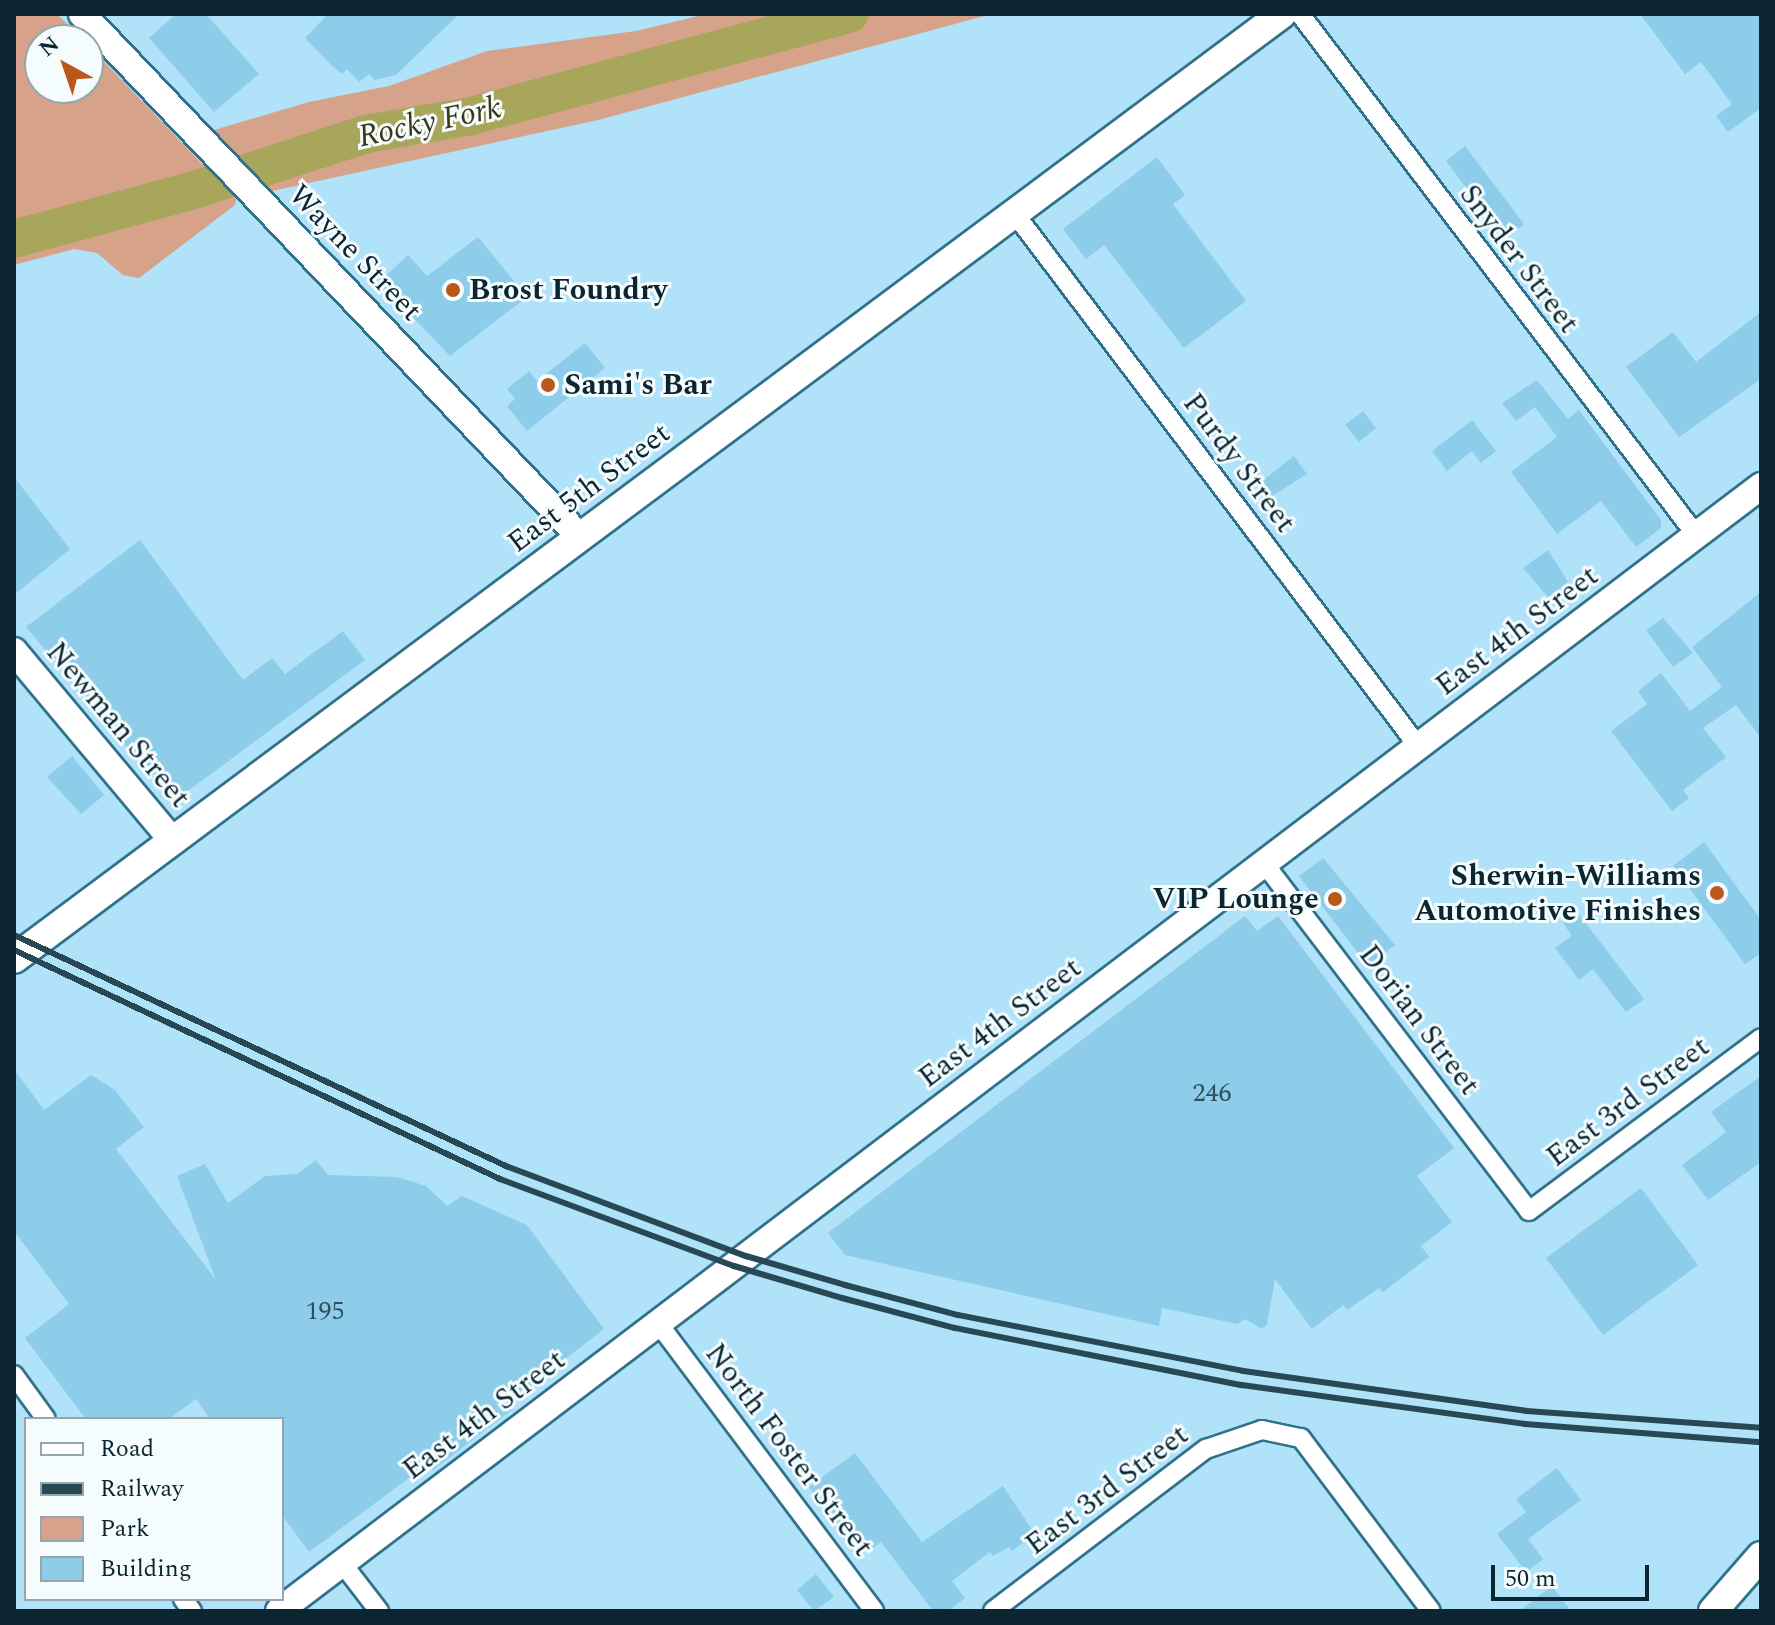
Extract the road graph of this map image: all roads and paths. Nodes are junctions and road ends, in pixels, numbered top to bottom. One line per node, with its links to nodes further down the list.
1 (82, 14): 7 (main road, Wayne Street)
2 (1282, 14): 4 (main road, East 5th Street)
3 (1300, 14): 6 (street, Snyder Street)
4 (1015, 214): 7 (main road, East 5th Street); 9 (street, Purdy Street)
5 (1761, 486): 6 (main road, East 4th Street)
6 (1696, 535): 9 (main road, East 4th Street)
7 (580, 537): 10 (main road, East 5th Street)
8 (14, 651): 10 (main road, Newman Street)
9 (1418, 746): 11 (main road, East 4th Street)
10 (173, 841): 12 (main road, East 5th Street)
11 (1264, 863): 14 (street, Dorian Street); 15 (main road, East 4th Street)
12 (14, 959)
13 (1761, 1038): 14 (street, East 3rd Street)
14 (1529, 1211)
15 (658, 1323): 18 (main road, East 4th Street); 22 (street, North Foster Street)
16 (14, 1375): 17 (street)
17 (45, 1417)
18 (342, 1563): 20 (main road, East 4th Street); 21 (street)
19 (1757, 1568): 25 (main road)
20 (279, 1611)
21 (379, 1611)
22 (874, 1611)
23 (993, 1611): 24 (street, East 3rd Street)
24 (1431, 1611)
25 (1713, 1611)

